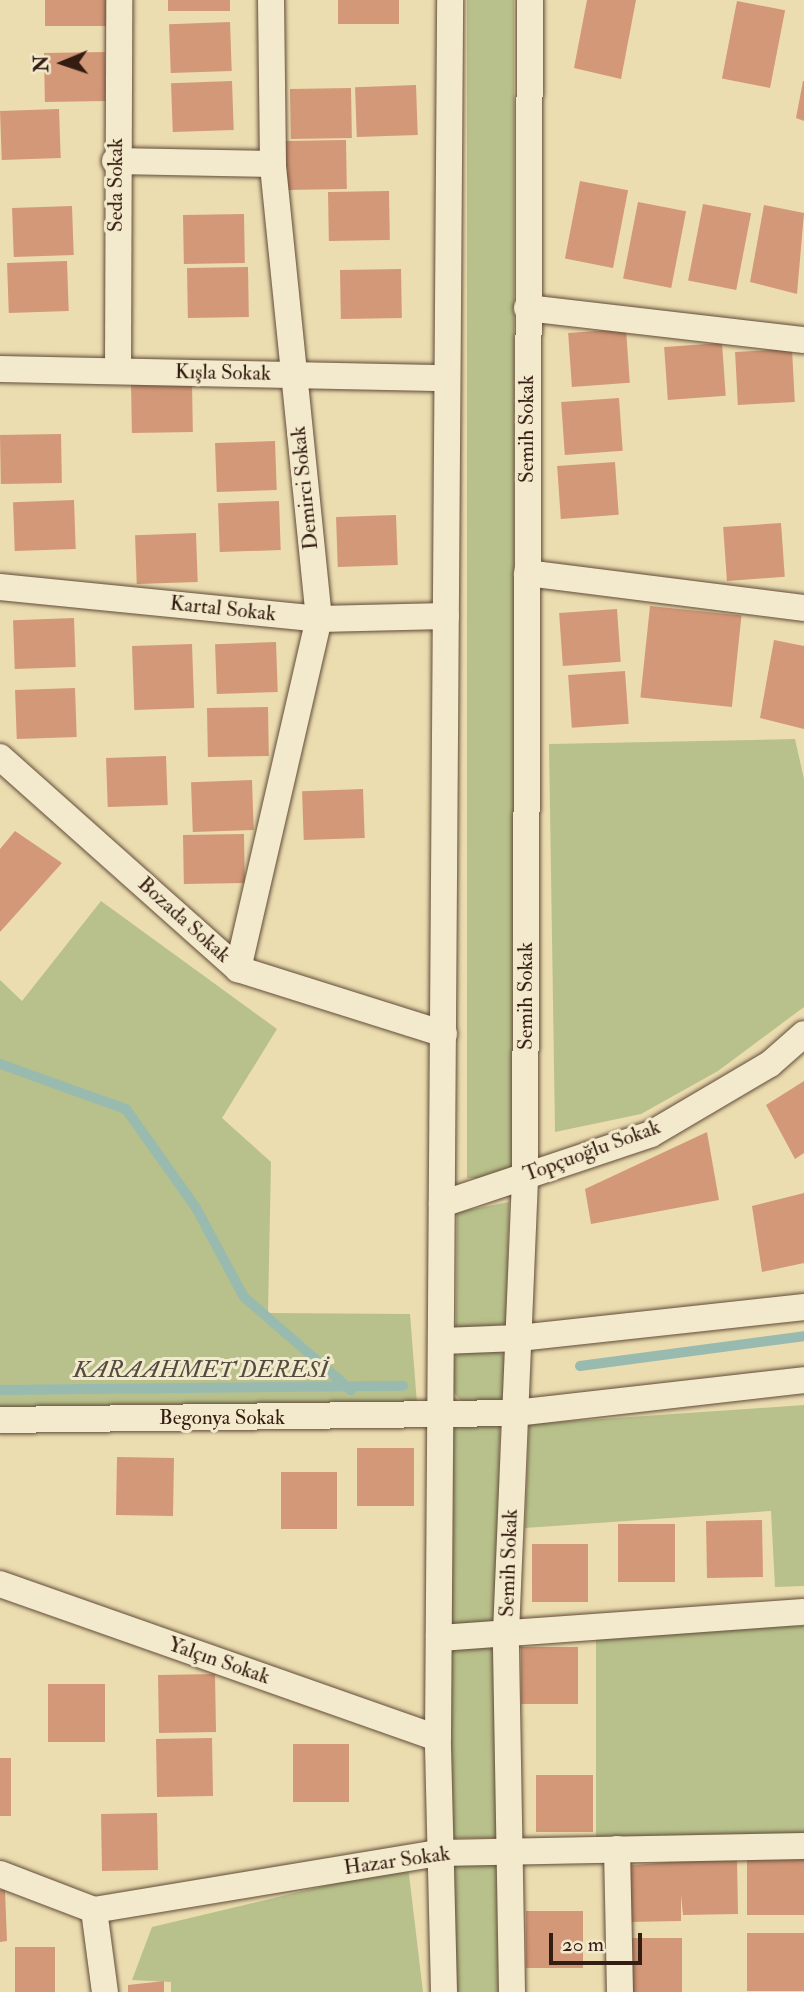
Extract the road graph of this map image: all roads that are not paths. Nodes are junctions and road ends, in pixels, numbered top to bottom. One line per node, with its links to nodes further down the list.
1 (119, 0): 5 (street, Seda Sokak)
2 (271, 0): 6 (street, Demirci Sokak)
3 (450, 0): 12 (street)
4 (530, 0): 7 (street, Semih Sokak)
5 (115, 162): 6 (street); 10 (street, Seda Sokak)
6 (272, 164): 11 (street, Demirci Sokak)
7 (527, 308): 8 (street); 13 (street, Semih Sokak)
8 (804, 340)
9 (0, 369): 10 (street, Kışla Sokak)
10 (118, 371): 11 (street, Kışla Sokak)
11 (293, 374): 12 (street, Kışla Sokak); 17 (street, Demirci Sokak)
12 (446, 378): 16 (street)
13 (527, 573): 15 (street); 22 (street, Semih Sokak)
14 (0, 587): 17 (street, Kartal Sokak)
15 (804, 608)
16 (446, 615): 17 (street, Kartal Sokak); 20 (street)
17 (319, 619): 19 (street, Demirci Sokak)
18 (0, 757): 19 (street, Bozada Sokak)
19 (238, 969): 20 (street, Bozada Sokak)
20 (444, 1034): 23 (street)
21 (804, 1034): 22 (street, Topçuoğlu Sokak)
22 (525, 1175): 23 (street, Topçuoğlu Sokak); 25 (street, Semih Sokak)
23 (442, 1204): 27 (street)
24 (804, 1307): 25 (street)
25 (519, 1338): 26 (street); 28 (street, Semih Sokak)
26 (482, 1339): 27 (street); 28 (street); 29 (street)
27 (442, 1341): 29 (street)
28 (517, 1377): 31 (street); 32 (street, Semih Sokak)
29 (442, 1378): 31 (street); 33 (street)
30 (804, 1380): 32 (street)
31 (483, 1413): 32 (street, Begonya Sokak); 33 (street, Begonya Sokak)
32 (515, 1413): 37 (street, Semih Sokak)
33 (443, 1416): 34 (street, Begonya Sokak); 38 (street)
34 (0, 1420)
35 (0, 1584): 39 (street, Yalçın Sokak)
36 (804, 1612): 37 (street)
37 (506, 1633): 38 (street); 42 (street, Semih Sokak)
38 (439, 1638): 39 (street)
39 (438, 1738): 43 (street)
40 (804, 1846): 41 (street, Hazar Sokak)
41 (617, 1849): 42 (street, Hazar Sokak); 49 (street)
42 (509, 1851): 43 (street, Hazar Sokak); 48 (street, Semih Sokak)
43 (440, 1853): 45 (street, Hazar Sokak); 47 (street)
44 (0, 1874): 45 (street)
45 (94, 1910): 46 (street)
46 (105, 1992)
47 (444, 1992)
48 (512, 1992)
49 (620, 1992)

